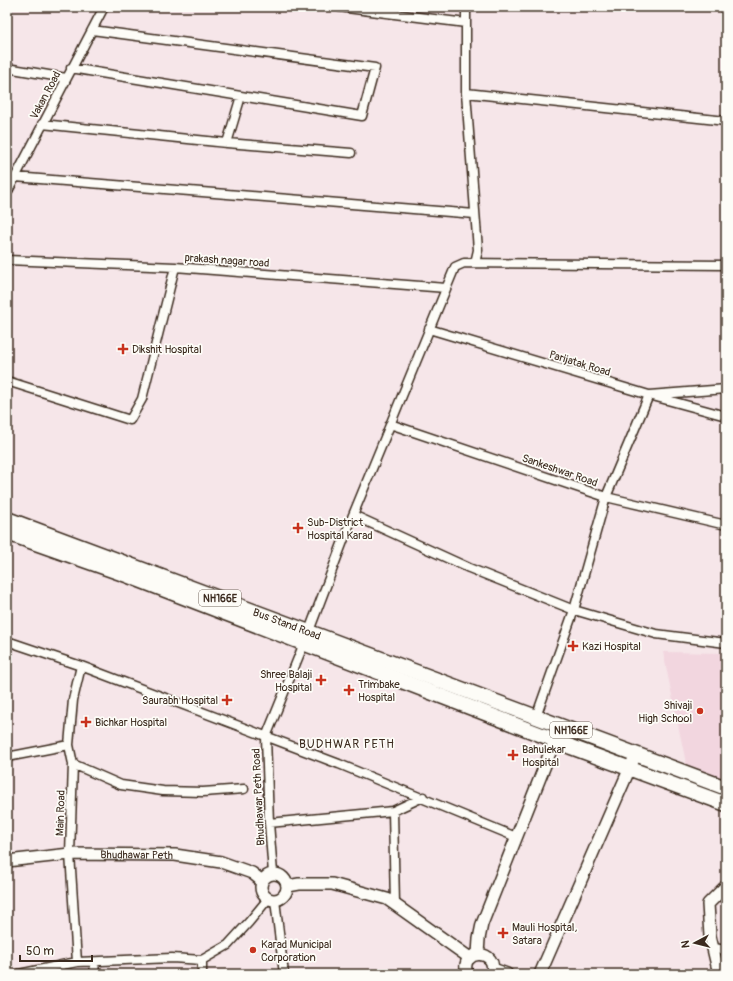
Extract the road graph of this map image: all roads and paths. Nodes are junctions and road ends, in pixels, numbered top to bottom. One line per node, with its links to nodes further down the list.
1 (104, 7): 5 (street, Vakan Road)
2 (339, 7): 4 (street)
3 (466, 7): 4 (street)
4 (466, 23): 9 (street)
5 (92, 30): 7 (street, Vakan Road); 10 (street)
6 (7, 68): 8 (street)
7 (72, 68): 8 (street, Vakan Road); 10 (street)
8 (66, 78): 12 (street, Vakan Road)
9 (466, 93): 11 (street); 17 (street)
10 (241, 96): 13 (street)
11 (726, 120)
12 (42, 124): 13 (street); 15 (street, Vakan Road)
13 (226, 143): 14 (street)
14 (351, 153)
15 (15, 177): 16 (street, Vakan Road); 17 (street)
16 (7, 193)
17 (475, 214): 19 (street)
18 (7, 260): 21 (street, prakash nagar road)
19 (475, 263): 20 (street, Bhudhawar Peth Road); 22 (street, Bhudhawar Peth Road)
20 (726, 265)
21 (175, 267): 22 (street, prakash nagar road); 24 (street)
22 (446, 288): 23 (street, Bhudhawar Peth Road)
23 (429, 329): 26 (street, Parijatak Road); 28 (street, Bhudhawar Peth Road)
24 (7, 381)
25 (726, 388): 26 (street)
26 (649, 395): 27 (street, Parijatak Road); 29 (street)
27 (726, 416)
28 (390, 424): 29 (street, Sankeshwar Road); 30 (street, Bhudhawar Peth Road)
29 (606, 497): 32 (street, Sankeshwar Road); 34 (street)
30 (353, 515): 34 (street); 36 (street, Bhudhawar Peth Road)
31 (7, 519): 36 (highway, Bus Stand Road / NH166E)
32 (726, 525)
33 (7, 533): 36 (highway, NH166E)
34 (574, 610): 37 (street); 39 (street)
35 (7, 641): 38 (street)
36 (304, 643): 39 (highway, Bus Stand Road / NH166E); 40 (street, Bhudhawar Peth Road); 41 (highway, NH166E)
37 (726, 643)
38 (81, 666): 40 (street); 42 (street, Main Road)
39 (536, 717): 43 (highway, NH166E)
40 (266, 737): 49 (street); 52 (street, Bhudhawar Peth Road)
41 (555, 740): 46 (highway, NH166E); 53 (street)
42 (69, 745): 44 (street); 45 (street, Main Road)
43 (636, 754): 46 (street); 47 (highway, NH166E)
44 (7, 756)
45 (72, 764): 48 (street); 54 (street, Main Road)
46 (629, 768): 50 (highway, NH166E); 75 (street)
47 (726, 788)
48 (244, 789)
49 (423, 797): 51 (street); 53 (street)
50 (726, 804)
51 (393, 811): 52 (street); 61 (street)
52 (269, 823): 56 (street, Bhudhawar Peth Road)
53 (516, 837): 64 (street)
54 (70, 854): 55 (street, Bhudhawar Peth); 57 (street, Bhudhawar Peth); 66 (street, Main Road)
55 (7, 861)
56 (273, 873): 57 (street); 58 (street)
57 (262, 881): 60 (street)
58 (288, 886): 60 (street); 61 (street)
59 (726, 886): 62 (street)
60 (271, 900): 65 (street); 72 (street)
61 (395, 904): 64 (street)
62 (714, 948): 63 (street); 76 (street)
63 (726, 950)
64 (474, 956): 68 (street); 73 (street)
65 (202, 960): 67 (street); 71 (street)
66 (77, 962): 67 (street); 69 (street)
67 (94, 962): 70 (street)
68 (492, 972): 74 (street)
69 (19, 974)
70 (95, 974)
71 (202, 974)
72 (284, 974)
73 (467, 974)
74 (508, 974)
75 (540, 974)
76 (720, 974)

